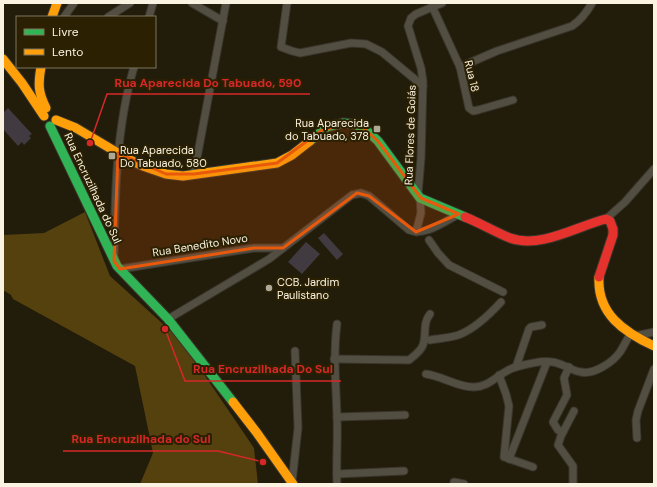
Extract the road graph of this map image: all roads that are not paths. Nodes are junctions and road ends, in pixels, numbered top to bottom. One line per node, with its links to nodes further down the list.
1 (57, 3): 11 (street)
2 (74, 3): 12 (street)
3 (130, 3): 13 (street)
4 (153, 3): 14 (street)
5 (192, 3): 15 (street)
6 (226, 3): 15 (street)
7 (287, 3): 20 (street)
8 (442, 3): 10 (street, Rua Flores de Goiás)
9 (592, 3): 17 (street)
10 (432, 6): 17 (street, Rua 18); 20 (street, Rua Flores de Goiás)
11 (52, 16)
12 (65, 16)
13 (110, 16)
14 (149, 16)
15 (223, 21): 26 (street)
16 (3, 59): 21 (street)
17 (460, 67): 22 (street, Rua 18)
18 (41, 68): 21 (street)
19 (134, 68): 24 (street)
20 (424, 86): 27 (street, Rua Flores de Goiás)
21 (33, 92): 23 (street, Rua Encruzilhada do Sul)
22 (513, 100)
23 (53, 123): 24 (street); 33 (street, Rua Encruzilhada do Sul)
24 (118, 153): 26 (street); 33 (street)
25 (654, 169): 29 (street)
26 (194, 174): 27 (street)
27 (419, 196): 28 (street); 30 (street, Rua Flores de Goiás)
28 (459, 214): 29 (street); 30 (street)
29 (606, 220): 42 (street)
30 (416, 232): 32 (street)
31 (429, 240): 35 (street)
32 (283, 248): 34 (street, Rua Benedito Novo); 38 (street)
33 (114, 261): 34 (street, Rua Encruzilhada do Sul)
34 (120, 269): 38 (street, Rua Encruzilhada do Sul)
35 (503, 292)
36 (501, 302): 43 (street)
37 (430, 314): 46 (street)
38 (168, 320): 63 (street, Rua Encruzilhada do Sul)
39 (337, 324): 46 (street)
40 (542, 325): 48 (street)
41 (654, 332): 42 (street)
42 (633, 334): 44 (street); 49 (street)
43 (430, 340)
44 (654, 346)
45 (295, 351): 63 (street)
46 (334, 359): 55 (street)
47 (546, 362): 48 (street); 49 (street); 58 (street)
48 (516, 367): 52 (street)
49 (569, 367): 56 (street)
50 (654, 369): 57 (street)
51 (426, 374): 52 (street)
52 (499, 375): 58 (street)
53 (574, 411): 56 (street)
54 (405, 415): 55 (street)
55 (337, 417): 61 (street)
56 (564, 432): 66 (street)
57 (638, 438)
58 (509, 459): 59 (street)
59 (534, 467)
60 (404, 471): 61 (street)
61 (337, 474): 64 (street)
62 (454, 482): 65 (street)
63 (292, 483)
64 (337, 484)
65 (464, 484)
66 (573, 484)

